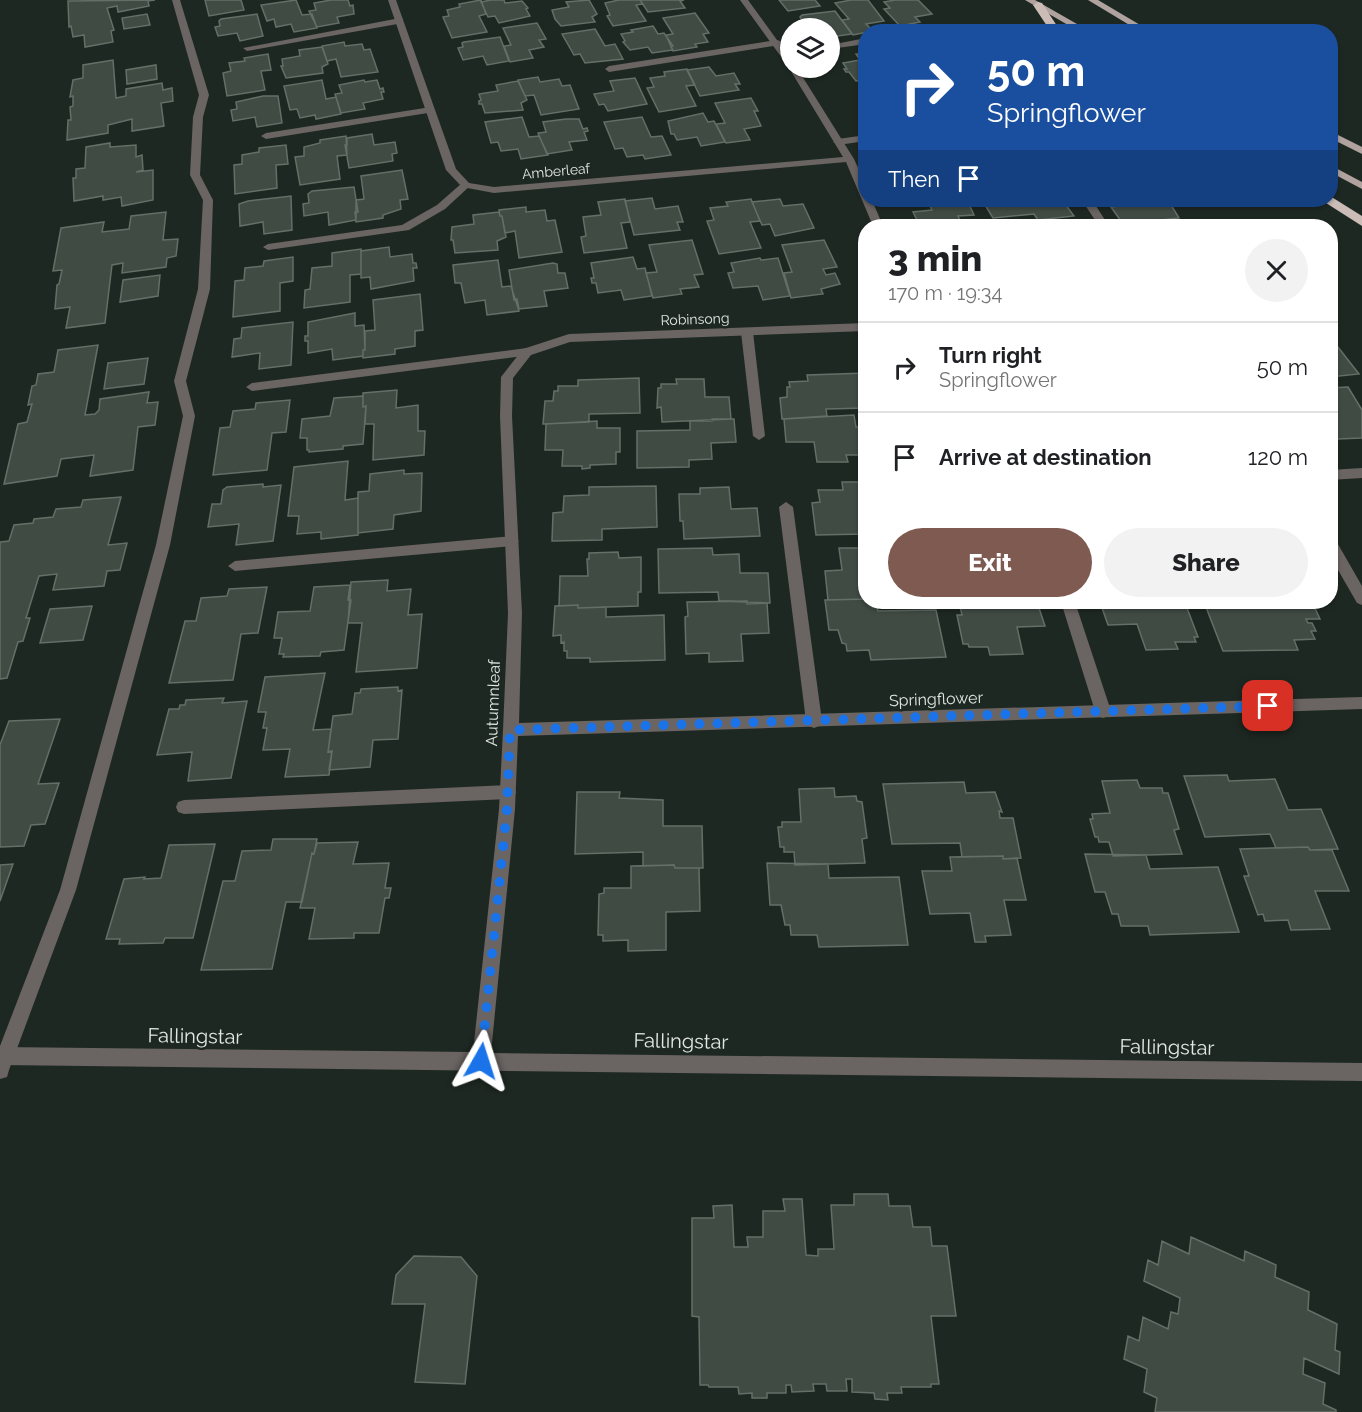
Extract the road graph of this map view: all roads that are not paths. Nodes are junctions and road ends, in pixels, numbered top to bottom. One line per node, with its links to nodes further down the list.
1 (176, 0): 50 (street)
2 (392, 0): 6 (street)
3 (744, 0): 11 (street)
4 (1092, 0): 9 (main road)
5 (1034, 3): 7 (highway); 8 (main road)
6 (400, 21): 14 (street); 17 (street)
7 (1050, 24)
8 (1072, 24)
9 (1134, 24)
10 (858, 42): 12 (street)
11 (777, 43): 13 (street); 15 (street)
12 (840, 45)
13 (780, 46)
14 (247, 48)
15 (609, 69)
16 (799, 78): 21 (street)
17 (432, 110): 18 (street); 26 (street)
18 (266, 136)
19 (1338, 138): 22 (main road)
20 (858, 139): 21 (street)
21 (838, 142): 23 (street)
22 (1362, 151)
23 (849, 159): 25 (street); 26 (street, Amberleaf)
24 (1338, 172): 27 (main road)
25 (858, 180)
26 (466, 185): 30 (street)
27 (1362, 186)
28 (1338, 206): 29 (highway)
29 (1362, 222)
30 (268, 247)
31 (858, 327): 32 (street, Robinsong)
32 (747, 332): 33 (street, Robinsong); 35 (street)
33 (527, 352): 34 (street, Robinsong); 39 (street, Autumnleaf)
34 (252, 387)
35 (759, 436)
36 (1362, 473): 37 (street)
37 (1338, 474)
38 (786, 507): 46 (street)
39 (512, 541): 41 (street); 47 (street, Autumnleaf)
40 (1338, 557): 42 (street)
41 (235, 566)
42 (1362, 599)
43 (1070, 609): 45 (street)
44 (1362, 703): 45 (street, Springflower)
45 (1103, 711): 46 (street, Springflower)
46 (814, 720): 47 (street, Springflower)
47 (510, 730): 48 (street, Autumnleaf)
48 (508, 792): 49 (street); 51 (street, Autumnleaf)
49 (184, 807)
50 (1, 1061): 51 (street, Fallingstar)
51 (481, 1061): 52 (street, Fallingstar)
52 (1362, 1072)

